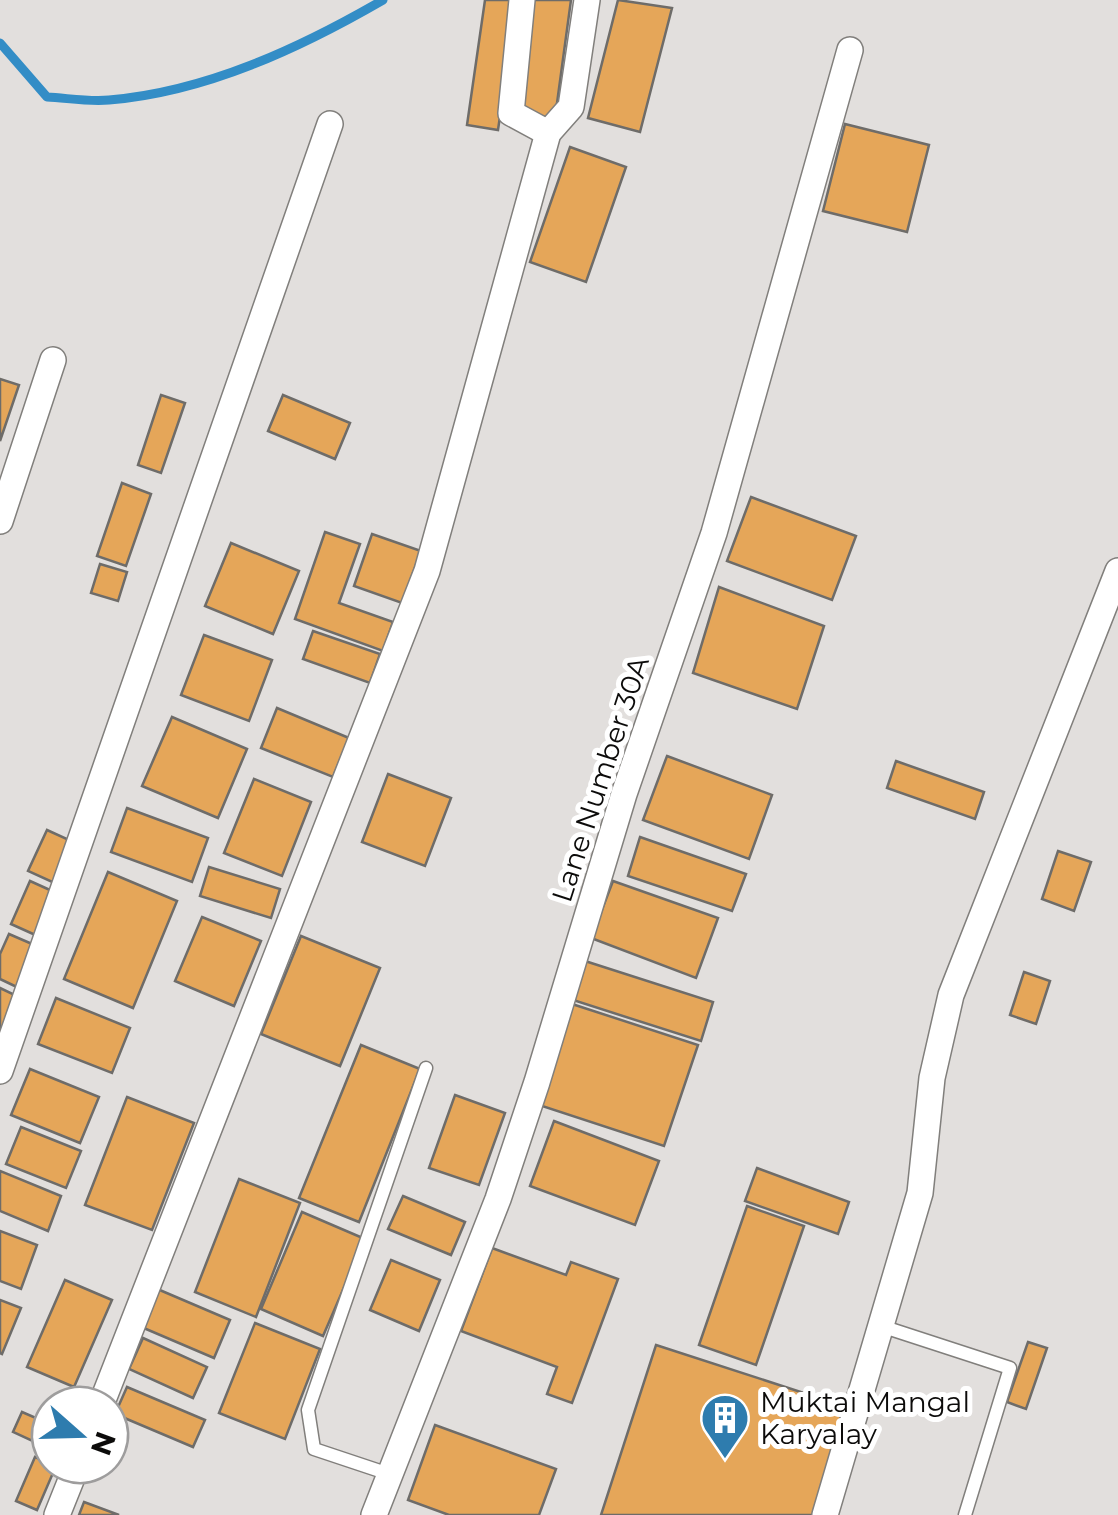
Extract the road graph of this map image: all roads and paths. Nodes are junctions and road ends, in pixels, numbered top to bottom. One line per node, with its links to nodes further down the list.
1 (522, 0): 5 (street)
2 (586, 0): 5 (street)
3 (850, 50): 13 (street, Lane Number 30A)
4 (330, 124): 10 (street)
5 (548, 133): 12 (street)
6 (53, 360): 7 (street)
7 (0, 520)
8 (1118, 571): 11 (street)
9 (426, 1068): 13 (lane)
10 (0, 1072)
11 (881, 1326): 17 (street); 18 (lane)
12 (108, 1385)
13 (389, 1474): 16 (street, Lane Number 30A)
14 (69, 1485): 15 (street)
15 (57, 1515)
16 (374, 1515)
17 (826, 1515)
18 (964, 1515)

